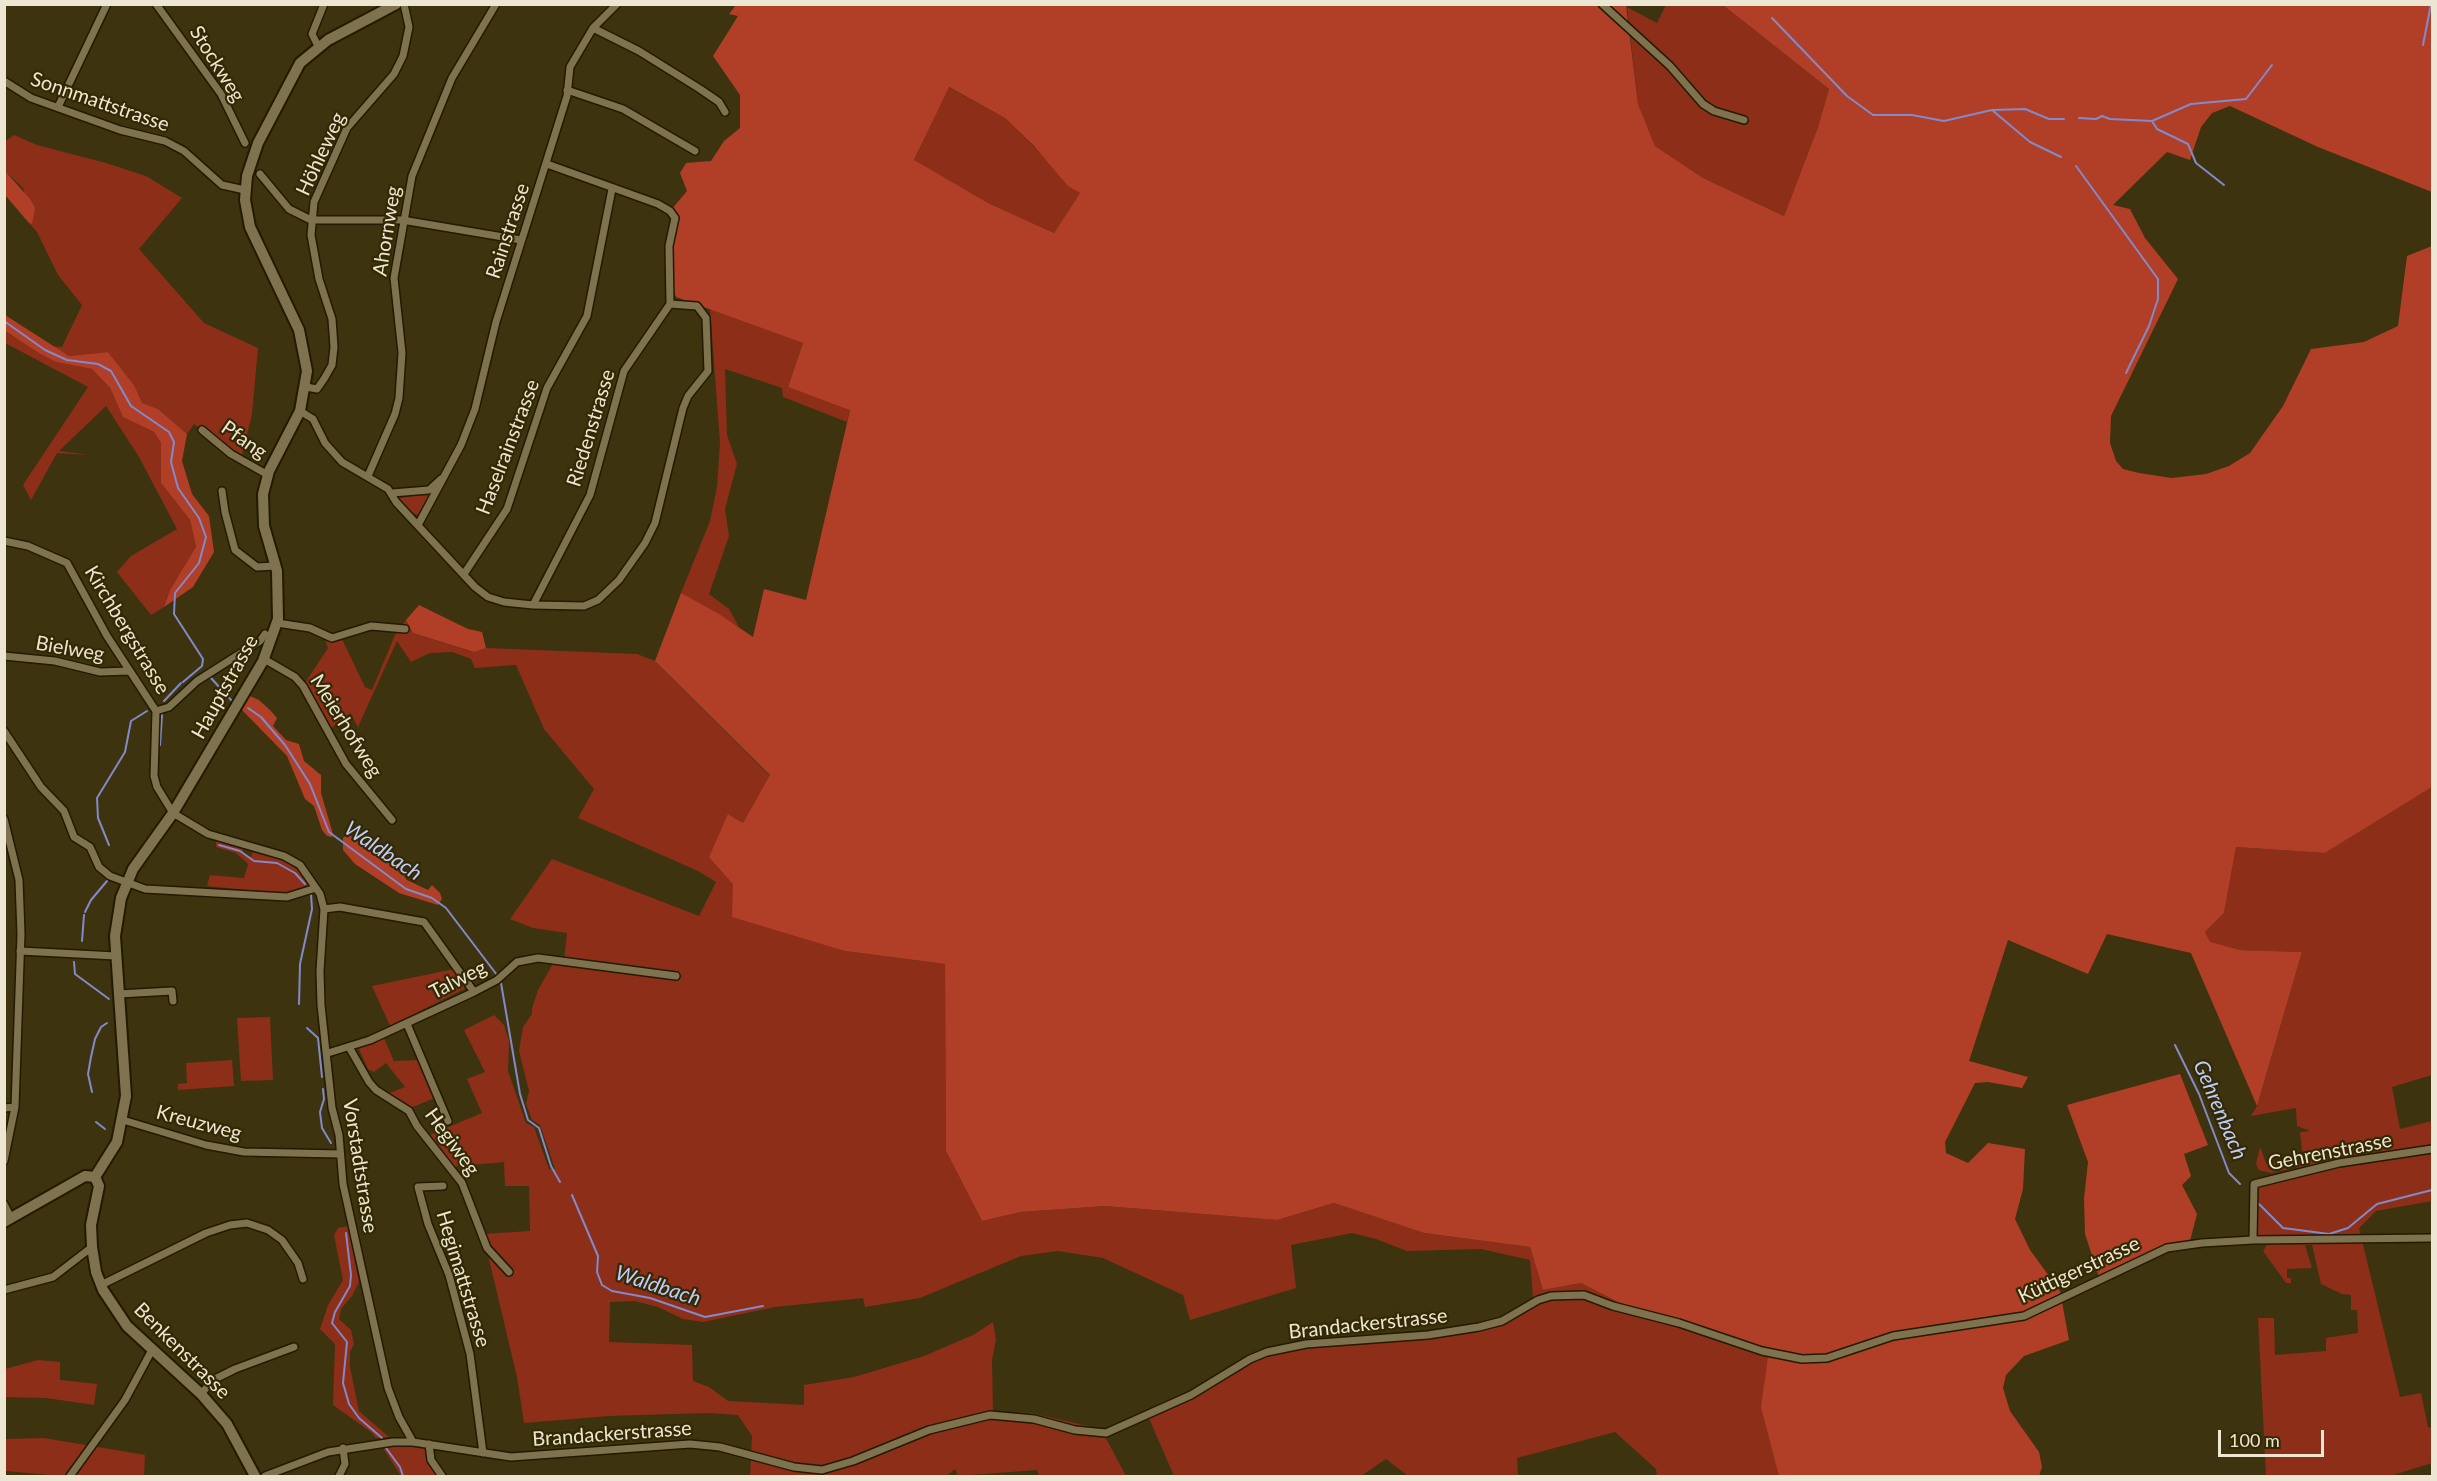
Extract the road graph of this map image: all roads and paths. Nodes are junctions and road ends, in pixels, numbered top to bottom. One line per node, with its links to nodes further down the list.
1 (107, 4): 13 (street)
2 (156, 4): 16 (street, Stockweg)
3 (324, 4): 10 (street)
4 (396, 4): 10 (street, Hauptstrasse)
5 (404, 4): 22 (street, Höhleweg)
6 (496, 4): 23 (street, Ahornweg)
7 (617, 4): 9 (street, Rainstrasse)
8 (1602, 4): 15 (street)
9 (593, 28): 12 (street, Rainstrasse); 14 (street)
10 (318, 46): 21 (street, Hauptstrasse)
11 (4, 81): 13 (street, Sonnmattstrasse)
12 (567, 90): 17 (street); 18 (street, Rainstrasse)
13 (58, 107): 21 (street, Sonnmattstrasse)
14 (725, 112)
15 (1744, 120)
16 (245, 143)
17 (695, 151)
18 (548, 164): 20 (street); 24 (street, Rainstrasse)
19 (260, 174): 22 (street)
20 (612, 189): 25 (street); 37 (street, Haselrainstrasse)
21 (245, 190): 26 (street, Hauptstrasse)
22 (311, 220): 23 (street); 26 (street, Höhleweg)
23 (402, 220): 24 (street); 30 (street, Ahornweg)
24 (521, 240): 31 (street, Rainstrasse)
25 (670, 304): 38 (street, Riedenstrasse); 38 (street)
26 (306, 387): 27 (street, Hauptstrasse)
27 (300, 411): 29 (street, Hauptstrasse); 30 (street)
28 (202, 430): 29 (street, Pfang)
29 (268, 475): 36 (street, Hauptstrasse)
30 (368, 476): 33 (street)
31 (443, 477): 33 (street); 34 (street, Rainstrasse)
32 (222, 491): 36 (street)
33 (392, 493): 34 (street)
34 (418, 525): 37 (street)
35 (4, 541): 44 (street, Kirchbergstrasse)
36 (276, 566): 39 (street, Hauptstrasse)
37 (464, 574): 38 (street)
38 (533, 605)
39 (277, 623): 40 (street); 43 (street, Hauptstrasse)
40 (405, 629)
41 (265, 634): 45 (street)
42 (4, 657): 44 (street, Bielweg)
43 (264, 659): 47 (street, Hauptstrasse); 49 (street, Meierhofweg)
44 (129, 671): 45 (street, Kirchbergstrasse)
45 (156, 711): 47 (street, Kirchbergstrasse)
46 (4, 731): 50 (street)
47 (173, 813): 50 (street, Hauptstrasse); 51 (street, Vorstadtstrasse)
48 (4, 819): 53 (street)
49 (392, 820)
50 (126, 883): 51 (street); 54 (street, Hauptstrasse)
51 (316, 888): 52 (street, Vorstadtstrasse)
52 (324, 909): 56 (street); 61 (street, Vorstadtstrasse)
53 (20, 951): 54 (street); 62 (street)
54 (116, 956): 57 (street, Hauptstrasse)
55 (676, 976): 56 (street, Talweg)
56 (474, 992): 59 (street, Talweg)
57 (119, 994): 58 (street); 64 (street, Hauptstrasse)
58 (173, 1001)
59 (407, 1024): 60 (street, Talweg); 65 (street)
60 (349, 1047): 61 (street, Talweg); 76 (street, Hegiweg)
61 (328, 1053): 67 (street, Vorstadtstrasse)
62 (15, 1107): 63 (street); 68 (street)
63 (4, 1108)
64 (123, 1120): 67 (street, Kreuzweg); 69 (street, Hauptstrasse)
65 (448, 1121)
66 (2433, 1149): 74 (street, Gehrenstrasse)
67 (340, 1154): 84 (street, Vorstadtstrasse)
68 (4, 1161)
69 (95, 1178): 72 (street); 75 (street, Benkenstrasse)
70 (443, 1186): 87 (street, Hegimattstrasse)
71 (4, 1204): 72 (street)
72 (8, 1220)
73 (2433, 1238): 74 (street, Küttigerstrasse)
74 (2253, 1240): 80 (street, Küttigerstrasse)
75 (92, 1247): 78 (street, Benkenstrasse); 79 (street)
76 (509, 1272)
77 (303, 1279): 78 (street)
78 (101, 1285): 82 (street, Benkenstrasse)
79 (4, 1290)
80 (1744, 1346): 87 (street, Brandackerstrasse)
81 (294, 1347): 83 (street)
82 (152, 1350): 83 (street, Benkenstrasse); 88 (street)
83 (201, 1394): 89 (street, Benkenstrasse)
84 (413, 1442): 85 (street, Brandackerstrasse); 86 (street, Brandackerstrasse)
85 (429, 1444): 87 (street, Brandackerstrasse); 92 (street)
86 (343, 1448): 90 (street, Brandackerstrasse); 91 (street)
87 (483, 1454)
88 (70, 1476)
89 (255, 1476)
90 (265, 1476)
91 (339, 1476)
92 (442, 1476)

